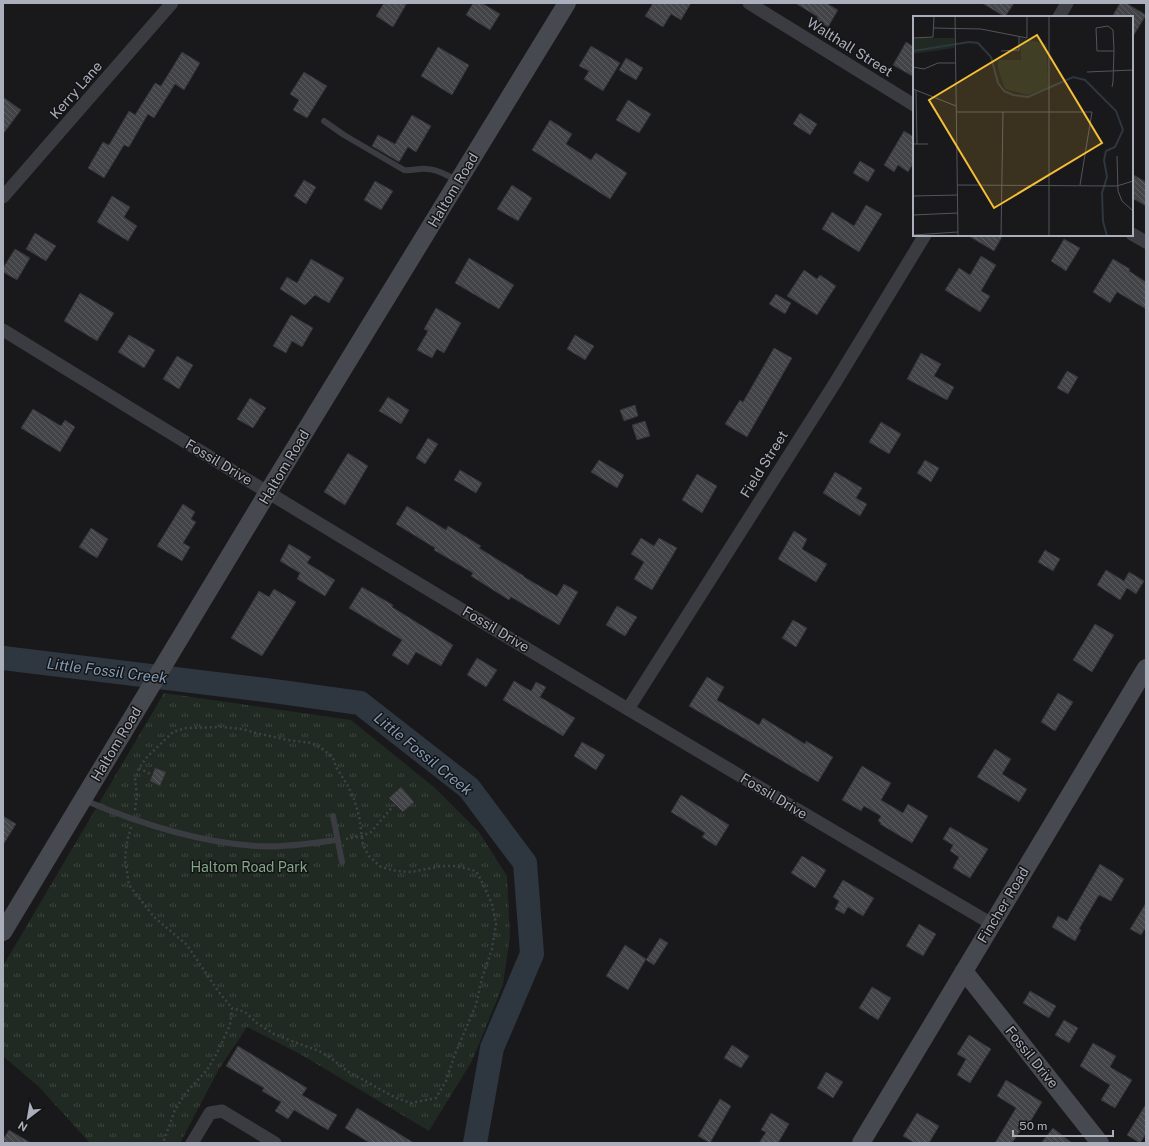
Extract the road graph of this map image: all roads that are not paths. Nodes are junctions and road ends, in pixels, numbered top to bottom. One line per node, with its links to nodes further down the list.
1 (172, 3): 9 (street, Kerry Lane)
2 (567, 3): 8 (main road, Haltom Road)
3 (749, 3): 6 (street, Walthall Street)
4 (1067, 3): 5 (street)
5 (1059, 16)
6 (913, 104)
7 (324, 121): 8 (lane)
8 (458, 181): 14 (main road, Haltom Road)
9 (3, 197)
10 (1133, 235): 12 (street)
11 (924, 236): 16 (street, Field Street)
12 (1146, 242)
13 (3, 330): 14 (street, Fossil Drive)
14 (268, 492): 16 (street, Fossil Drive); 17 (main road, Haltom Road)
15 (1146, 668): 21 (main road, Fincher Road)
16 (628, 709): 21 (street, Fossil Drive)
17 (83, 800): 19 (lane); 22 (main road, Haltom Road)
18 (333, 816): 19 (lane)
19 (337, 840): 20 (lane)
20 (342, 862)
21 (992, 924): 23 (main road, Fincher Road)
22 (3, 932)
23 (964, 971): 26 (main road, Fincher Road); 27 (main road, Fossil Drive)
24 (192, 1143): 25 (street)
25 (275, 1143)
26 (861, 1143)
27 (1100, 1143)

